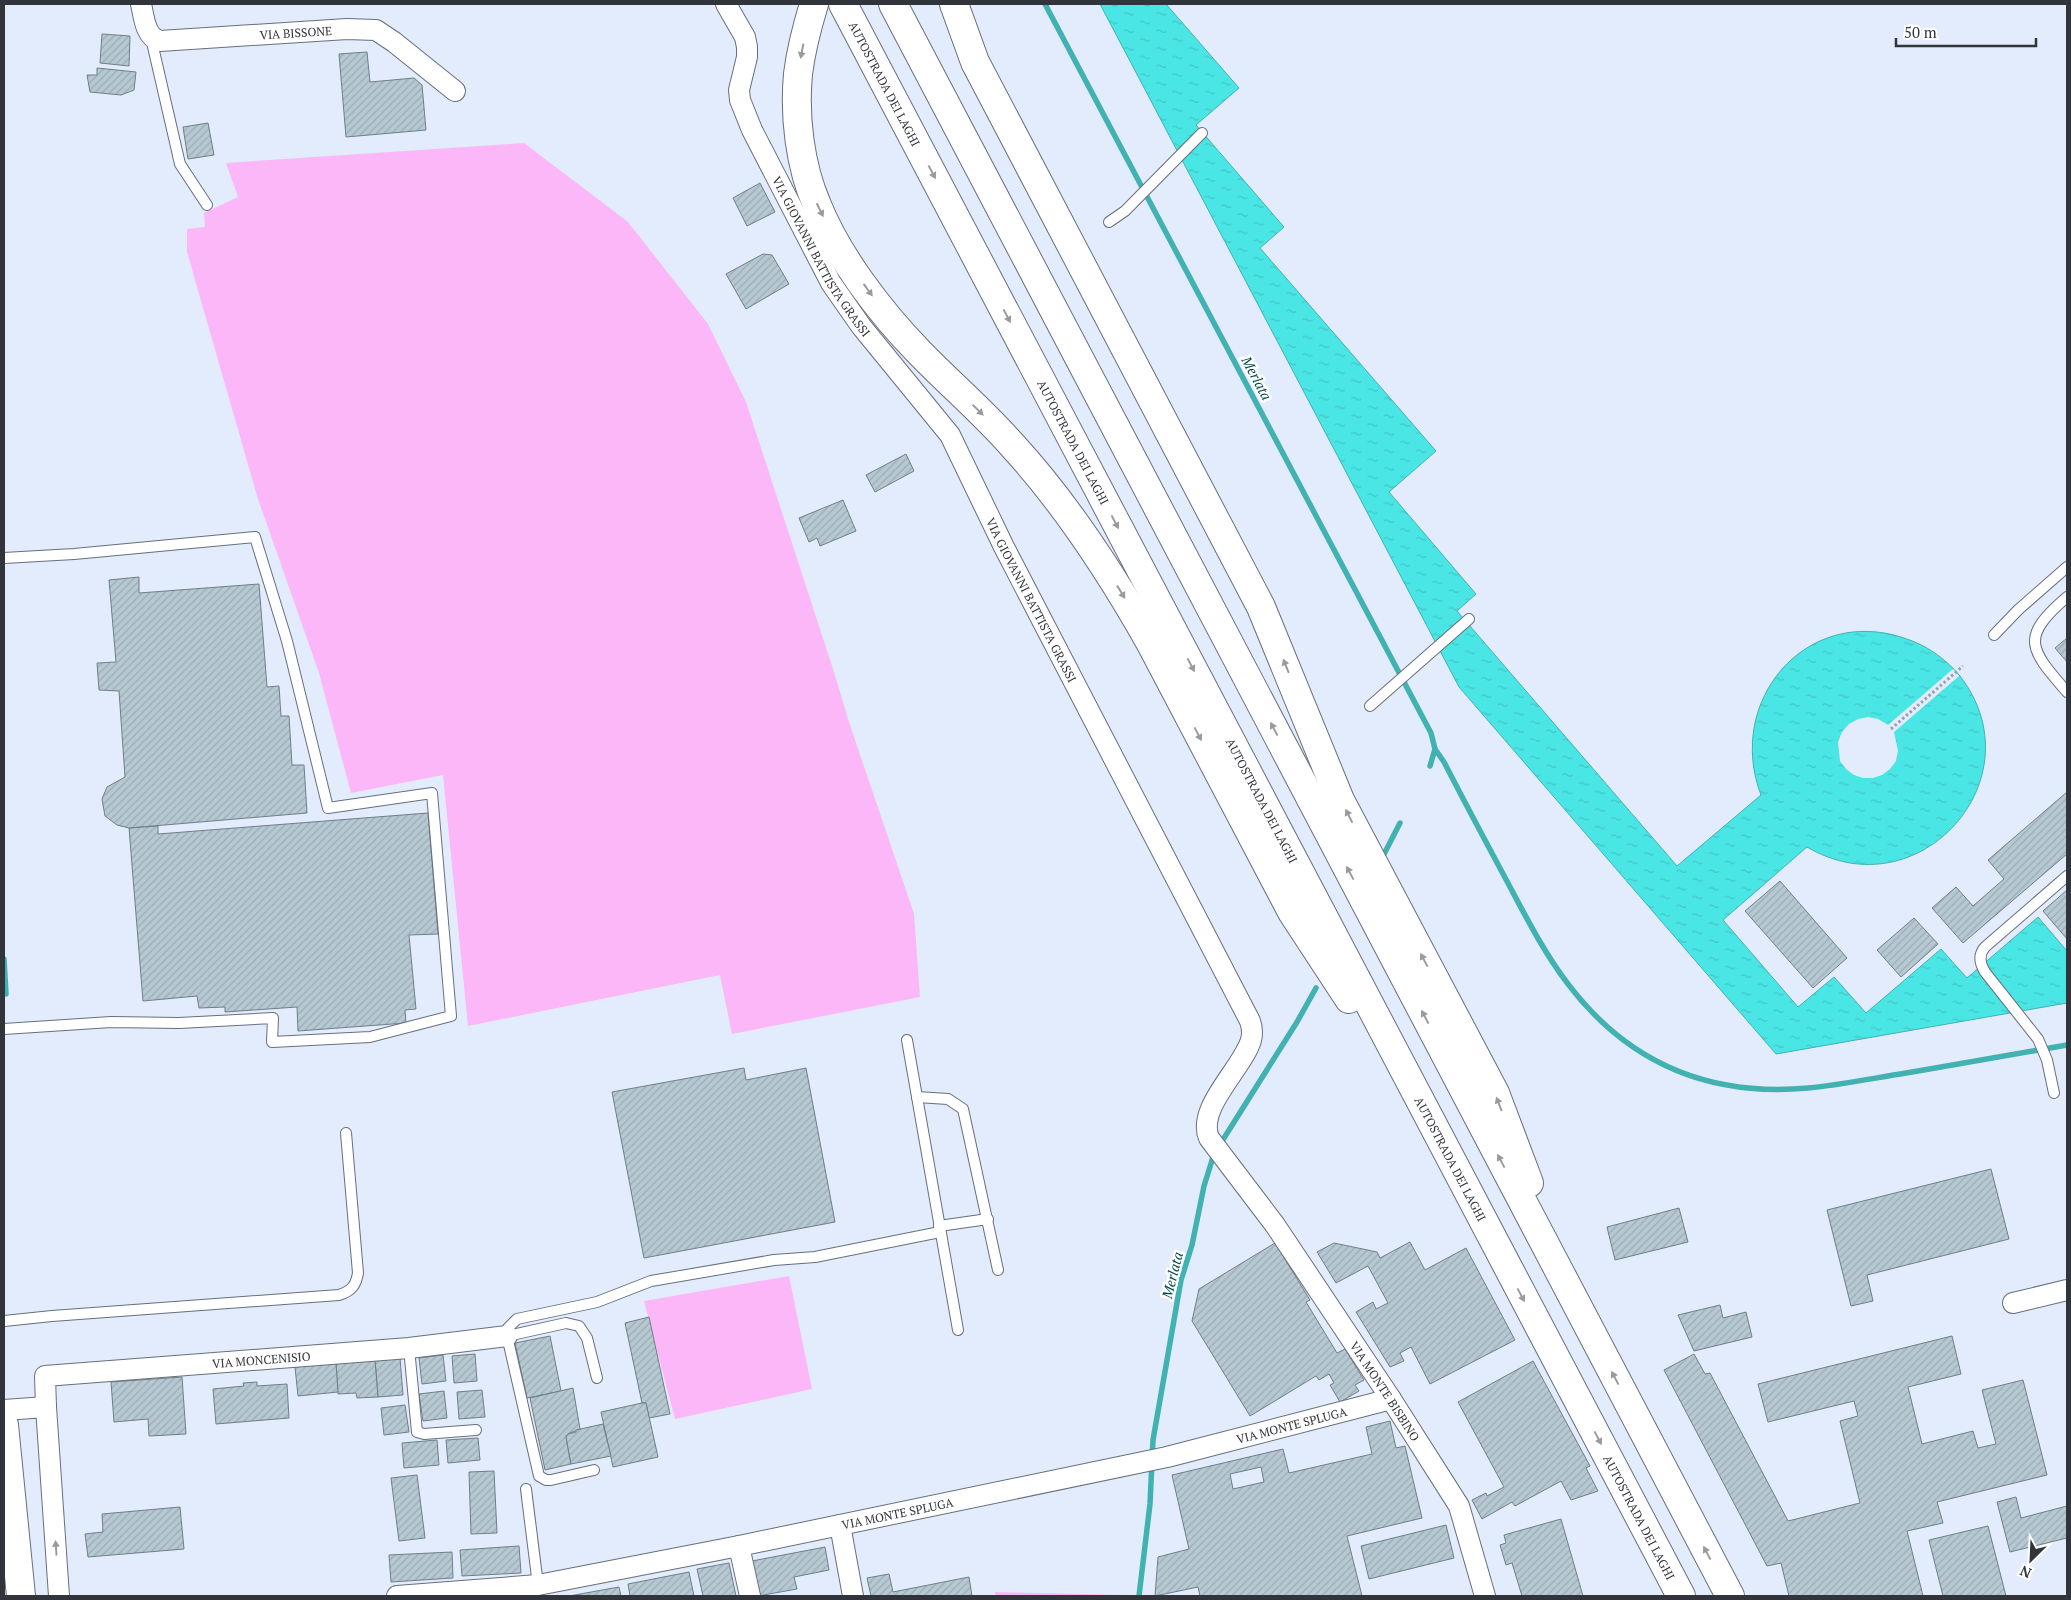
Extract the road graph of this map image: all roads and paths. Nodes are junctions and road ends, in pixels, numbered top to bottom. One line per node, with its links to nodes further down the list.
1 (141, 4): 7 (street)
2 (726, 4): 28 (street, VIA GIOVANNI BATTISTA GRASSI)
3 (814, 4): 26 (main road, one-way to 26)
4 (843, 4): 26 (main road, AUTOSTRADA DEI LAGHI, one-way to 26)
5 (893, 4): 33 (main road, one-way to 5)
6 (954, 4): 33 (main road, one-way to 6)
7 (151, 37): 8 (street, VIA BISSONE); 10 (lane)
8 (455, 91)
9 (1202, 132): 11 (lane)
10 (207, 205)
11 (1110, 222)
12 (4, 558): 22 (lane)
13 (2067, 567): 16 (lane)
14 (2067, 597): 18 (lane)
15 (1469, 619): 19 (lane)
16 (1994, 635)
17 (1964, 666): 20 (path)
18 (2067, 692)
19 (1370, 706)
20 (1891, 729)
21 (2067, 876): 24 (lane)
22 (4, 1029)
23 (906, 1040): 25 (lane)
24 (2054, 1093)
25 (917, 1097): 29 (lane); 30 (lane)
26 (1434, 1127): 56 (main road, AUTOSTRADA DEI LAGHI, one-way to 56)
27 (346, 1133): 35 (lane)
28 (1257, 1201): 40 (street, VIA MONTE BISBINO)
29 (988, 1219): 30 (lane); 31 (lane)
30 (940, 1229): 36 (lane); 37 (lane)
31 (998, 1270)
32 (2067, 1290): 34 (street)
33 (1572, 1297): 57 (main road, one-way to 33)
34 (2013, 1303)
35 (4, 1321)
36 (958, 1330)
37 (507, 1336): 38 (street, VIA MONCENISIO); 39 (lane); 45 (lane)
38 (409, 1348): 41 (street, VIA MONCENISIO); 44 (lane)
39 (597, 1378)
40 (1391, 1399): 47 (street, VIA MONTE SPLUGA); 55 (street, VIA MONTE BISBINO)
41 (46, 1406): 42 (street); 51 (street, one-way to 41)
42 (4, 1410)
43 (4, 1425): 50 (main road)
44 (476, 1430)
45 (594, 1470)
46 (526, 1489): 49 (lane)
47 (840, 1525): 48 (street, VIA MONTE SPLUGA); 54 (street)
48 (739, 1546): 49 (street, VIA MONTE SPLUGA); 53 (street)
49 (545, 1588): 52 (street, VIA MONTE SPLUGA)
50 (20, 1596)
51 (59, 1596)
52 (397, 1596)
53 (750, 1596)
54 (853, 1596)
55 (1485, 1596)
56 (1681, 1596)
57 (1730, 1596)

